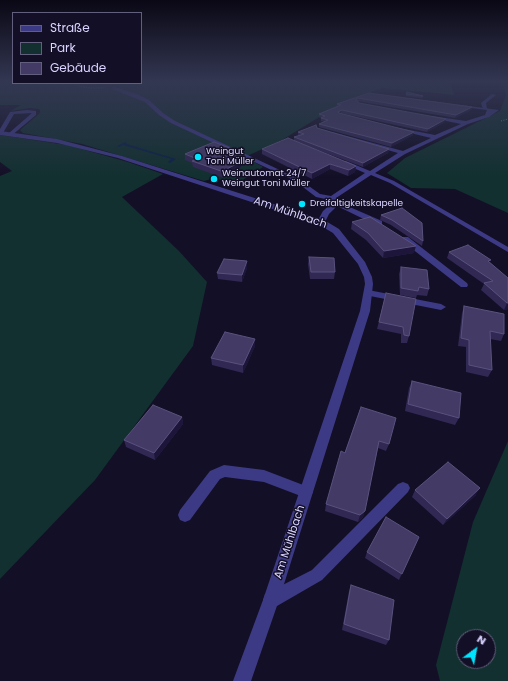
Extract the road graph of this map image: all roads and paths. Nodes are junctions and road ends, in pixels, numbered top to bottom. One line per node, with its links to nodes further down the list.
1 (12, 114): 9 (street)
2 (34, 114): 9 (street)
3 (161, 114): 14 (street)
4 (491, 114): 6 (street)
5 (431, 117): 6 (street)
6 (466, 123): 10 (street)
7 (390, 126): 10 (street)
8 (326, 131): 11 (street)
9 (4, 133): 15 (street, Am Mühlbach)
10 (435, 137): 11 (street)
11 (403, 153): 13 (street)
12 (336, 159): 13 (street)
13 (371, 173): 14 (street); 18 (street)
14 (334, 201): 15 (street); 16 (street)
15 (321, 222): 20 (street, Am Mühlbach)
16 (387, 228)
17 (399, 236): 19 (street)
18 (508, 250)
19 (464, 285)
20 (368, 293): 21 (street); 23 (street, Am Mühlbach)
21 (441, 307)
22 (403, 488): 25 (street, Am Mühlbach)
23 (306, 492): 24 (street); 25 (street, Am Mühlbach)
24 (185, 515)
25 (271, 600): 26 (street, Am Mühlbach)
26 (242, 681)

